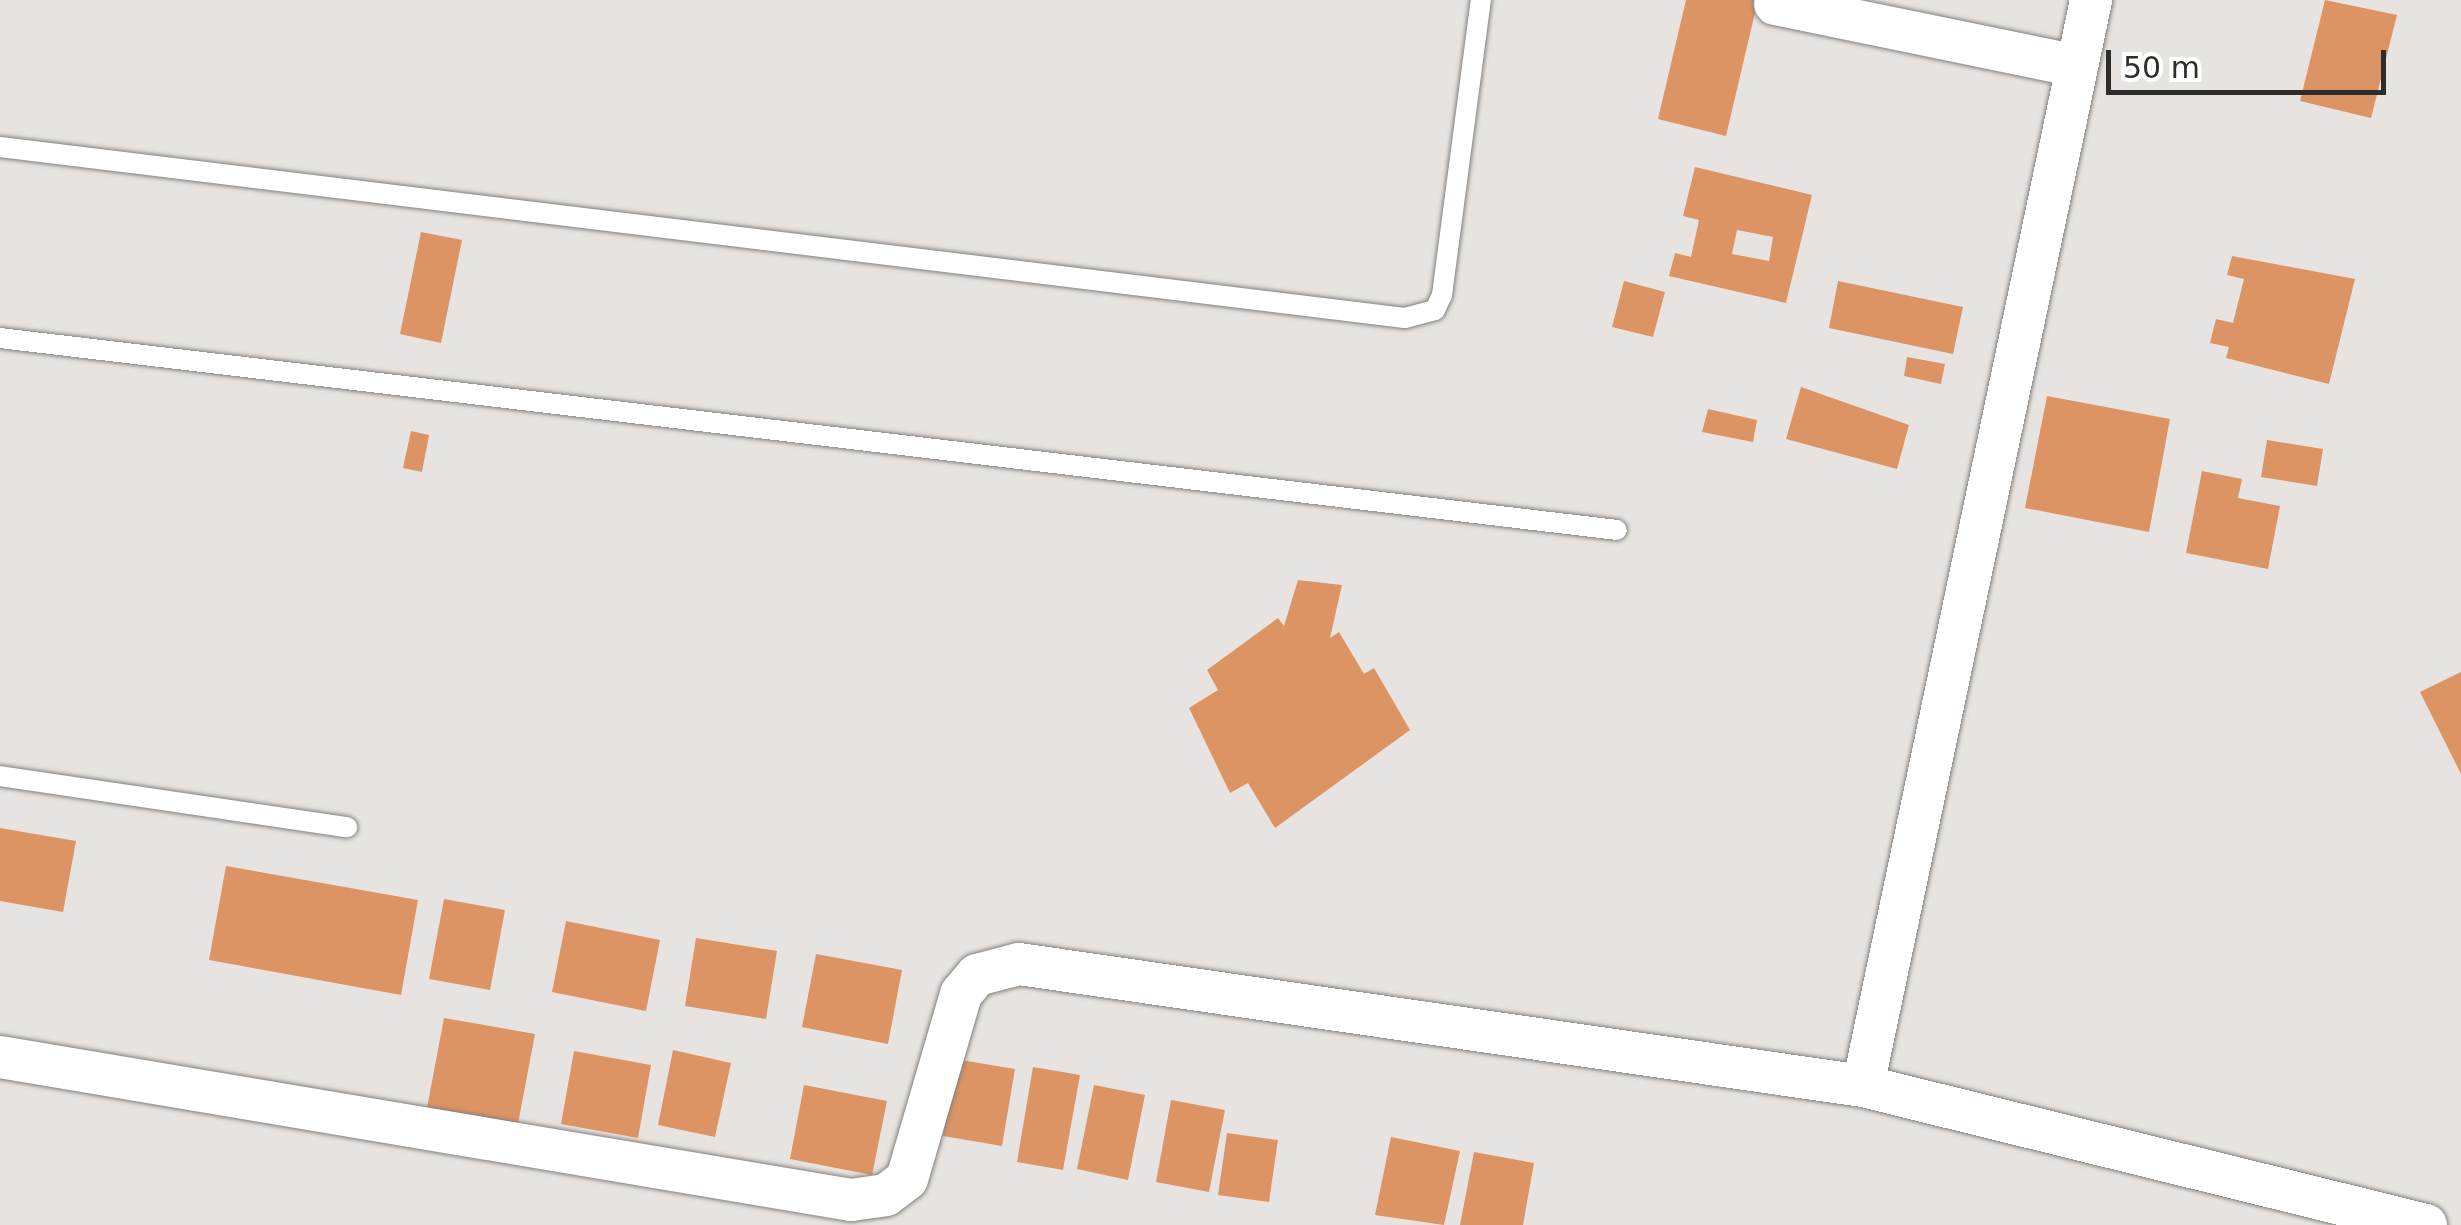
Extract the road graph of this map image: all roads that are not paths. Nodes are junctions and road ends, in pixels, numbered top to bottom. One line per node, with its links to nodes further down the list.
1 (1481, 0): 5 (lane)
2 (2091, 0): 4 (street)
3 (1776, 4): 4 (street)
4 (2077, 66): 11 (street)
5 (0, 147)
6 (0, 338): 7 (lane)
7 (1617, 530)
8 (0, 776): 9 (lane)
9 (346, 828)
10 (0, 1057): 11 (street)
11 (1862, 1086): 12 (street)
12 (2426, 1225)

